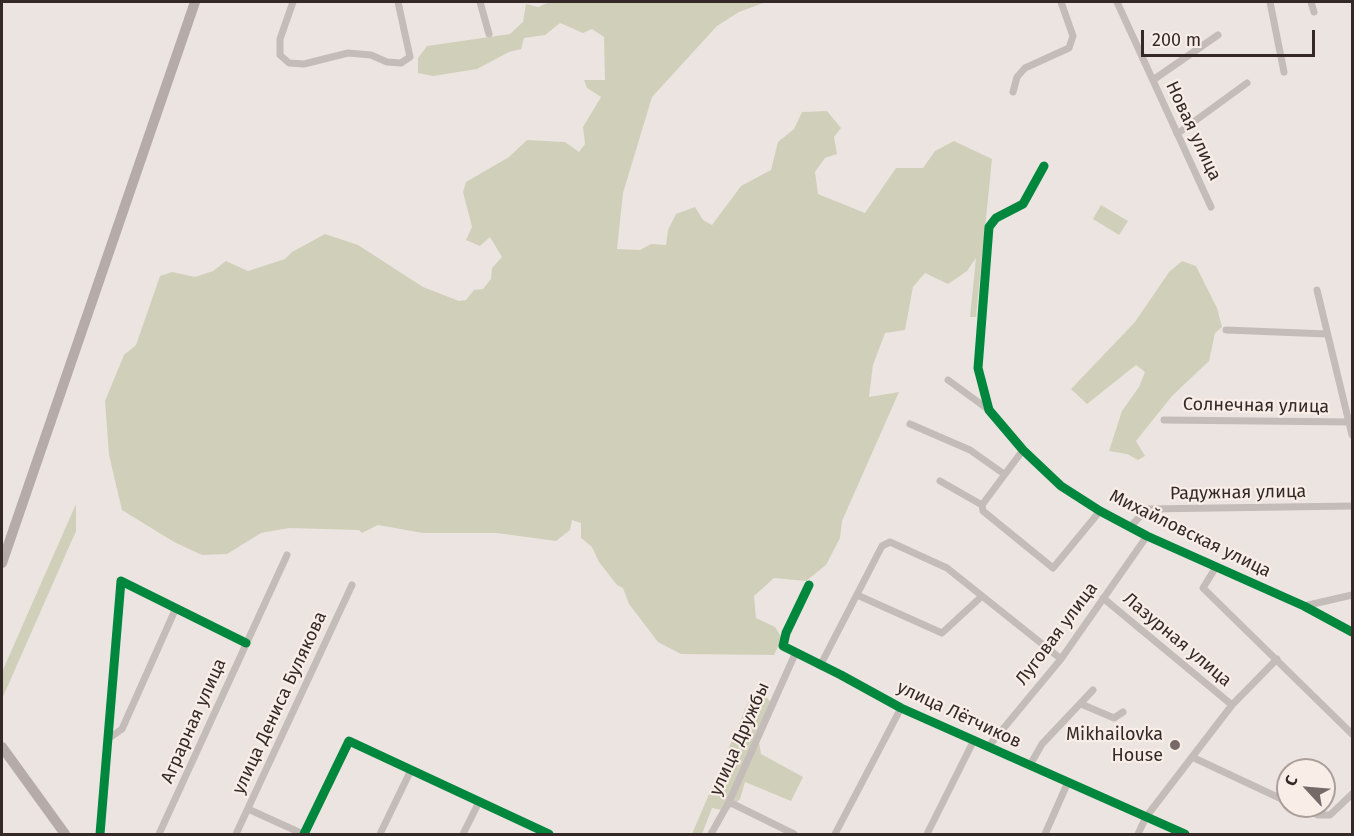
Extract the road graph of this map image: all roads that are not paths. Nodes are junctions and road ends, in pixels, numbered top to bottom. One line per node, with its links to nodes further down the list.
1 (195, 2): 37 (main road)
2 (293, 2): 3 (street)
3 (398, 2)
4 (480, 2): 10 (street)
5 (1061, 2): 15 (street)
6 (1116, 2): 13 (street, Новая улица)
7 (1270, 2): 12 (street)
8 (1311, 2): 9 (street)
9 (1314, 12)
10 (489, 34)
11 (1218, 35): 13 (street)
12 (1284, 72)
13 (1153, 80): 16 (street, Новая улица)
14 (1247, 83): 16 (street)
15 (1013, 93)
16 (1178, 134): 18 (street, Новая улица)
17 (1044, 166): 23 (street, Михайловская улица)
18 (1211, 207)
19 (1317, 290): 21 (street)
20 (1226, 330): 21 (street)
21 (1327, 334): 25 (street)
22 (948, 381): 23 (street)
23 (989, 410): 28 (street, Михайловская улица)
24 (1164, 420): 25 (street, Солнечная улица)
25 (1349, 422): 27 (street)
26 (910, 424): 29 (street)
27 (1353, 435)
28 (1023, 450): 29 (street); 33 (street, Михайловская улица)
29 (1004, 474): 31 (street)
30 (940, 481): 31 (street)
31 (982, 505): 33 (street)
32 (1353, 506): 34 (street, Радужная улица)
33 (1100, 510): 34 (street, Михайловская улица)
34 (1131, 526): 35 (street, Михайловская улица)
35 (1147, 536): 38 (street, Михайловская улица); 44 (street, Луговая улица)
36 (287, 555): 48 (street, Аграрная улица)
37 (2, 563)
38 (1216, 567): 45 (street, Михайловская улица); 51 (street)
39 (352, 585): 71 (street, улица Дениса Булякова)
40 (808, 585): 49 (street)
41 (857, 595): 43 (street); 43 (street); 52 (street)
42 (1353, 595): 45 (street)
43 (981, 597): 50 (street)
44 (1103, 598): 50 (street, Луговая улица); 55 (street, Лазурная улица)
45 (1304, 606): 47 (street, Михайловская улица)
46 (176, 608): 48 (street); 59 (street); 59 (street)
47 (1353, 632)
48 (246, 643): 76 (street, Аграрная улица)
49 (795, 654): 52 (street, улица Лётчиков); 70 (street, улица Дружбы)
50 (1061, 659): 62 (street, Луговая улица)
51 (1277, 659): 55 (street); 58 (street)
52 (820, 666): 56 (street, улица Лётчиков)
53 (1093, 690): 54 (street)
54 (1081, 704): 57 (street); 64 (street)
55 (1232, 705): 63 (street)
56 (901, 708): 60 (street, улица Лётчиков); 84 (street)
57 (1122, 712)
58 (1353, 734)
59 (108, 739): 75 (street)
60 (974, 742): 62 (street, улица Лётчиков); 85 (street)
61 (2, 747): 74 (main road)
62 (988, 747): 64 (street, улица Лётчиков)
63 (1192, 757): 68 (street); 73 (street)
64 (1030, 765): 66 (street, улица Лётчиков)
65 (411, 770): 69 (street); 78 (street); 79 (street)
66 (1068, 782): 73 (street, улица Лётчиков); 86 (street)
67 (1353, 794): 72 (street)
68 (1276, 796)
69 (479, 802): 80 (street); 81 (street)
70 (729, 802): 82 (street, улица Дружбы); 83 (street)
71 (248, 809): 77 (street, улица Дениса Булякова); 78 (street)
72 (1336, 810)
73 (1146, 817): 87 (street); 88 (street, улица Лётчиков)
74 (65, 834)
75 (100, 834)
76 (159, 834)
77 (236, 834)
78 (304, 834)
79 (380, 834)
80 (463, 834)
81 (545, 834)
82 (711, 834)
83 (794, 834)
84 (835, 834)
85 (927, 834)
86 (1045, 834)
87 (1138, 834)
88 (1185, 834)

